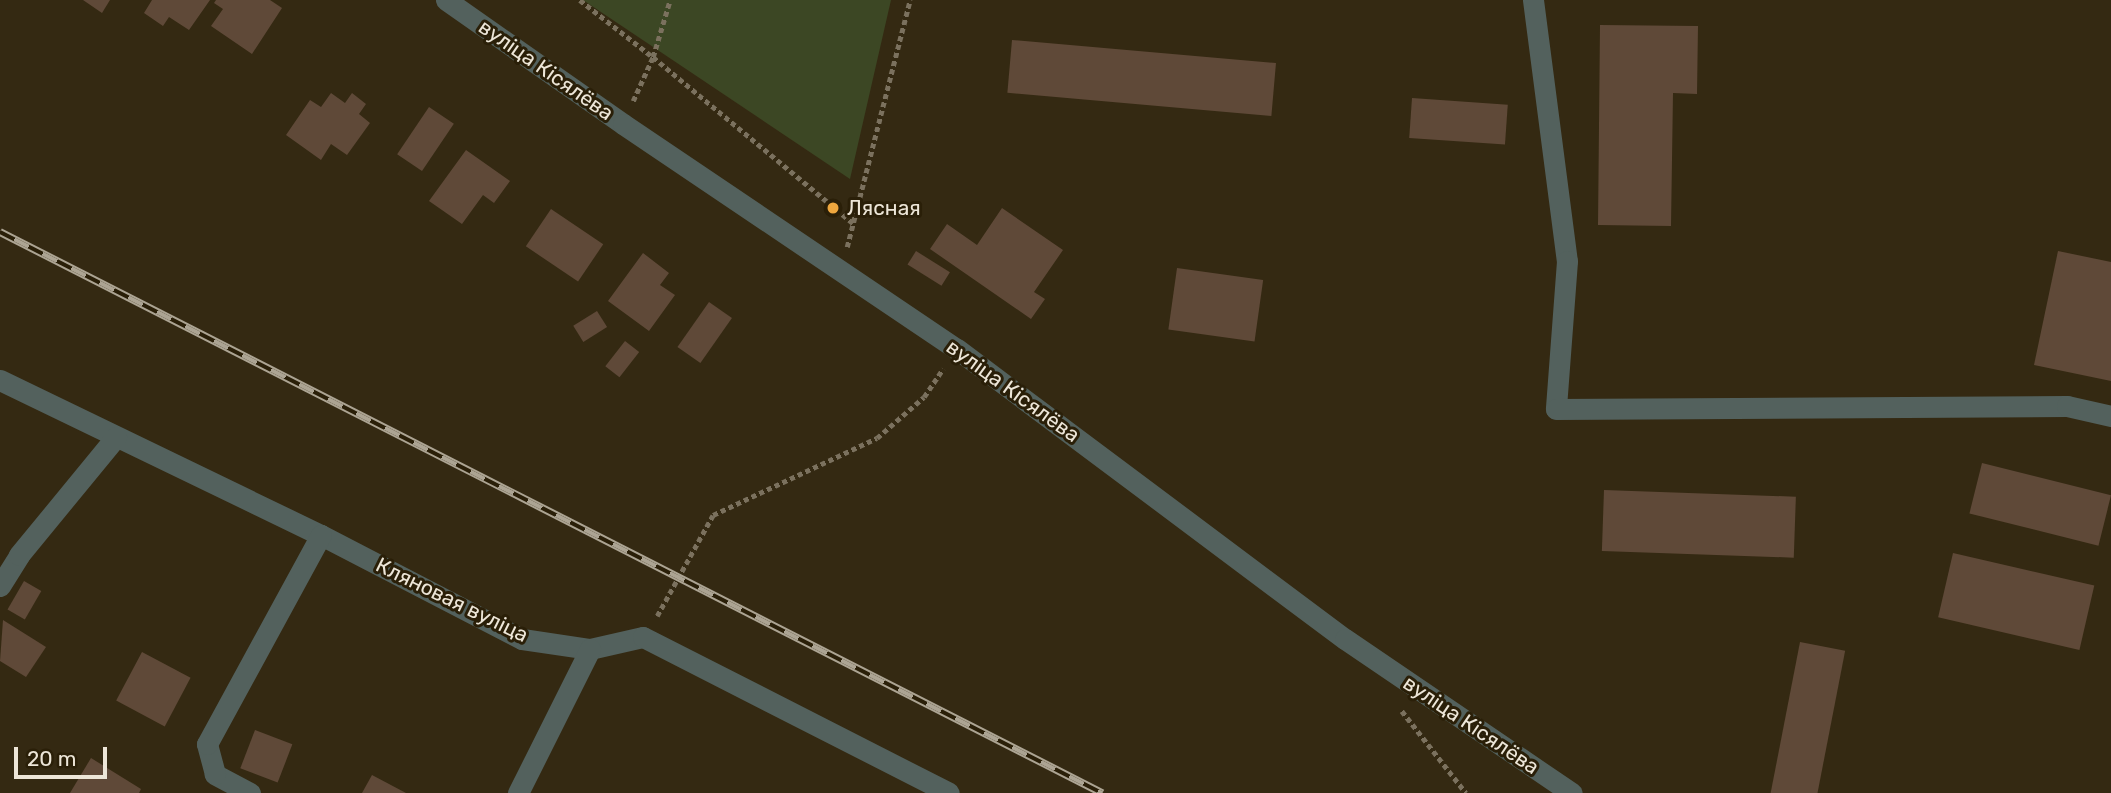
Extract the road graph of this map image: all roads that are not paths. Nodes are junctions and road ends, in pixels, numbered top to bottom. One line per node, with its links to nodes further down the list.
1 (446, 0): 12 (street, вуліца Кісялёва)
2 (1533, 0): 4 (street)
3 (0, 380): 5 (street, Кляновая вуліца)
4 (2111, 416)
5 (116, 437): 6 (street, Кляновая вуліца); 7 (street)
6 (321, 535): 8 (street, Кляновая вуліца); 9 (street)
7 (0, 586)
8 (590, 649): 10 (street); 11 (street, Кляновая вуліца)
9 (250, 793)
10 (518, 793)
11 (949, 793)
12 (1572, 793)

